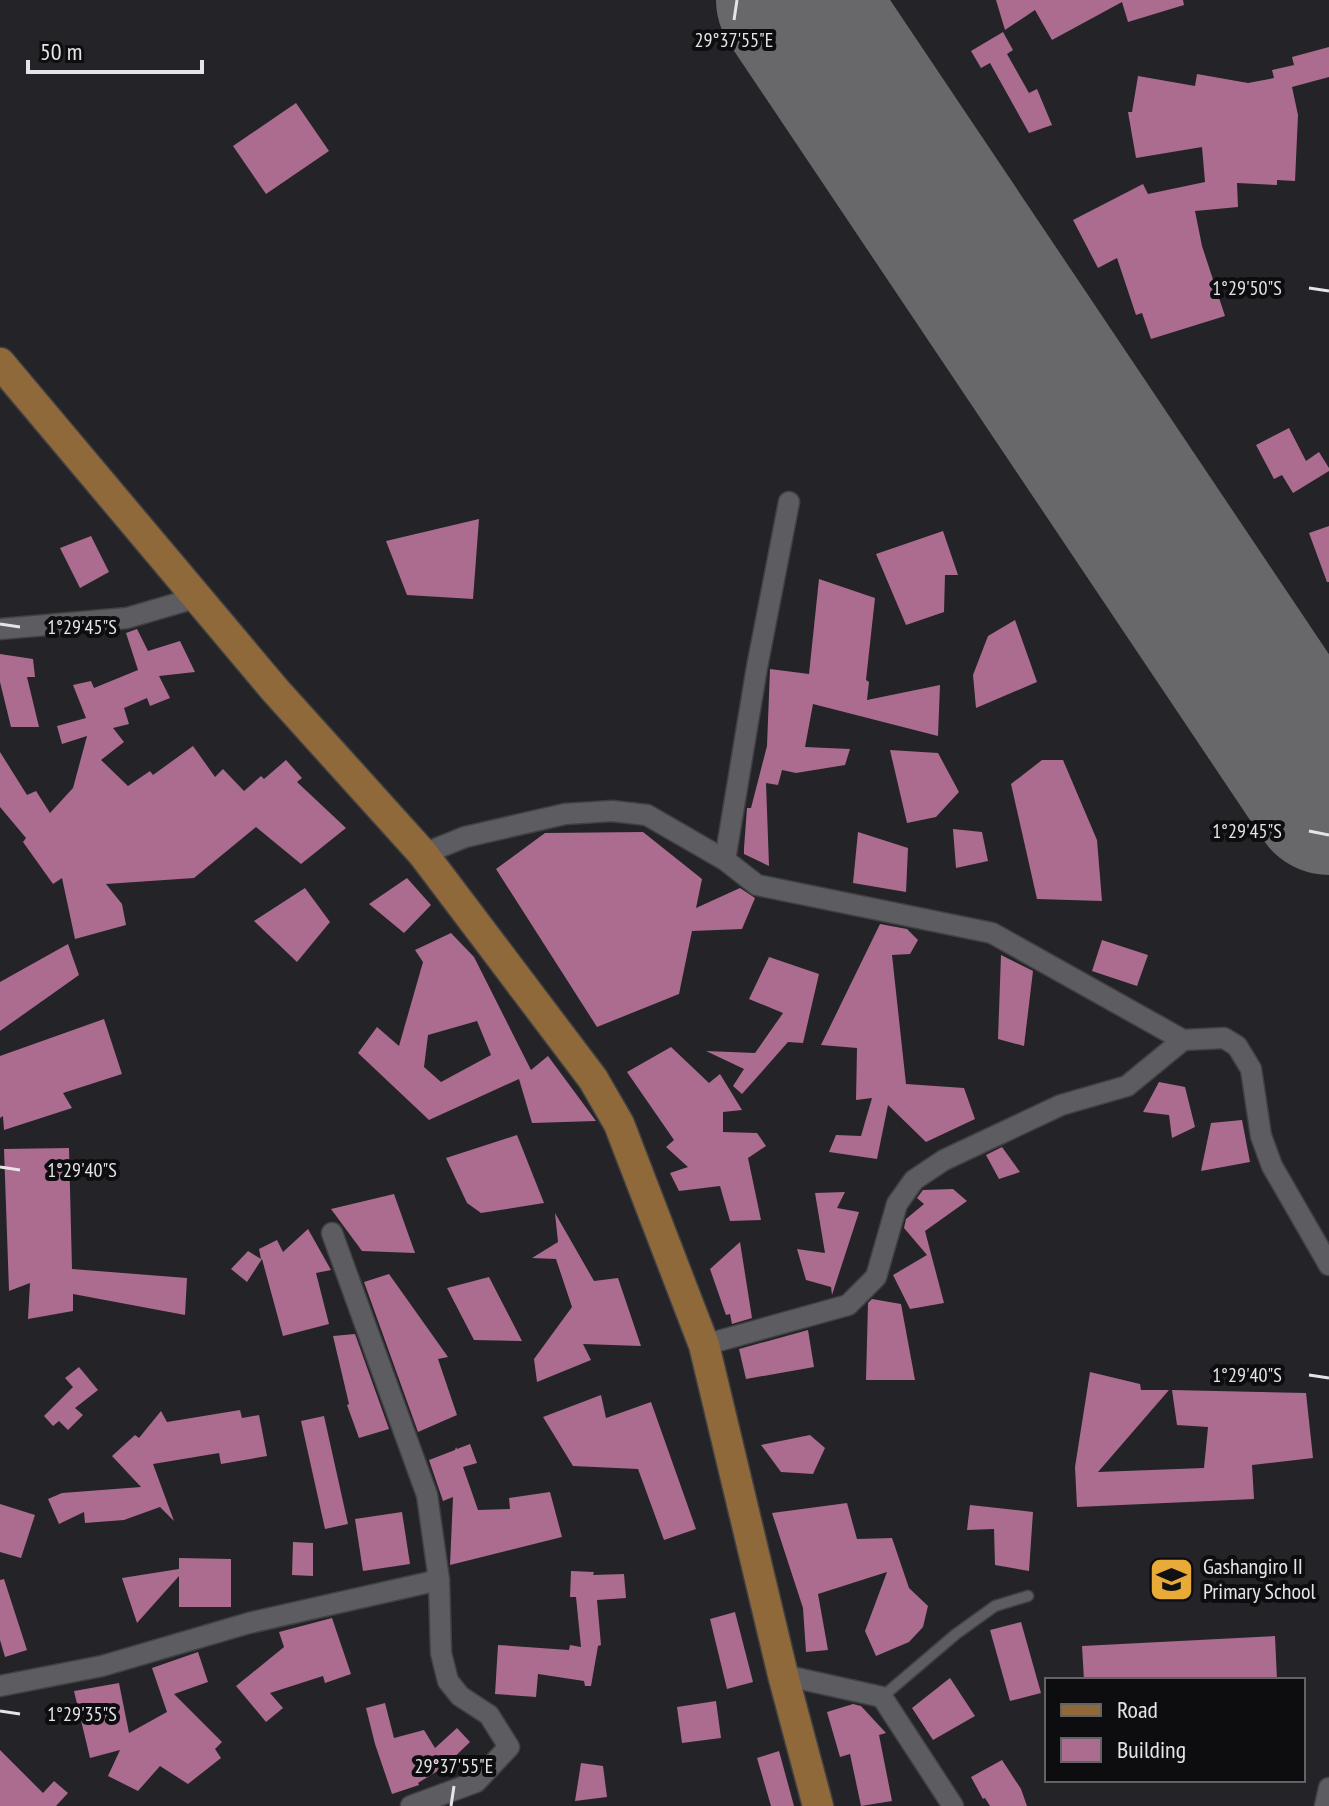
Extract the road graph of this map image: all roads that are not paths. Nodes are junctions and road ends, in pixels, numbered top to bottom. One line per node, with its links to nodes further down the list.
1 (0, 363): 3 (main road)
2 (789, 502): 6 (street)
3 (199, 597): 4 (street); 5 (main road)
4 (0, 629)
5 (423, 854): 6 (street); 10 (main road)
6 (725, 860): 7 (street)
7 (1183, 1040): 9 (street); 10 (street)
8 (332, 1233): 11 (street)
9 (1329, 1265)
10 (704, 1345): 13 (main road)
11 (439, 1580): 14 (street); 17 (street)
12 (1028, 1596): 15 (lane)
13 (783, 1675): 15 (street); 18 (main road)
14 (0, 1686)
15 (882, 1697): 19 (street)
16 (1329, 1788): 20 (street)
17 (411, 1806)
18 (818, 1806)
19 (953, 1806)
20 (1325, 1806)

